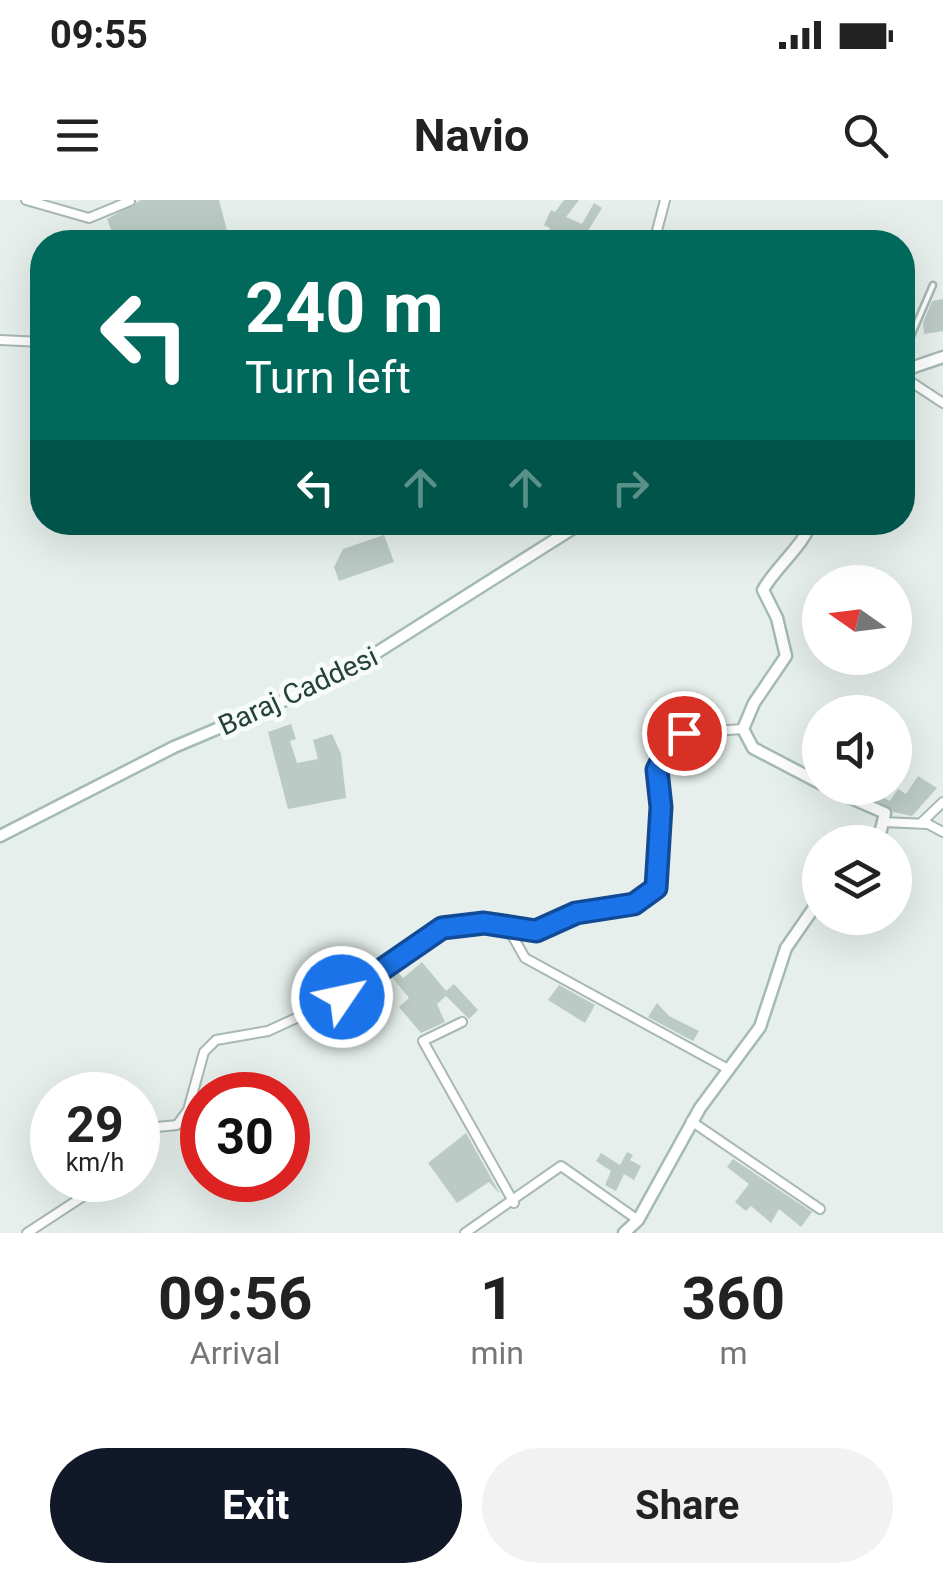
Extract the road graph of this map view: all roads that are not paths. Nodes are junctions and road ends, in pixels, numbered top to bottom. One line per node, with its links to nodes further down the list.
1 (26, 200): 3 (street)
2 (664, 200): 4 (street)
3 (130, 201)
4 (657, 230)
5 (934, 285): 6 (lane)
6 (915, 328)
7 (0, 340): 8 (street)
8 (30, 341)
9 (943, 358): 10 (street)
10 (915, 368)
11 (915, 383): 12 (street)
12 (943, 403)
13 (563, 535): 23 (street, Baraj Caddesi)
14 (806, 535): 15 (street)
15 (743, 730): 16 (street); 25 (street)
16 (802, 774)
17 (943, 802): 20 (street)
18 (867, 805): 19 (street)
19 (883, 822): 20 (street); 21 (street)
20 (920, 824): 22 (street)
21 (881, 825)
22 (943, 832)
23 (0, 836)
24 (802, 925): 27 (street)
25 (508, 928): 27 (street); 29 (street)
26 (462, 1022): 31 (street)
27 (728, 1070): 28 (street)
28 (691, 1122): 32 (street); 33 (street)
29 (160, 1127)
30 (79, 1202): 34 (street)
31 (514, 1203): 33 (street); 35 (street)
32 (820, 1209)
33 (634, 1228)
34 (27, 1233)
35 (465, 1233)

